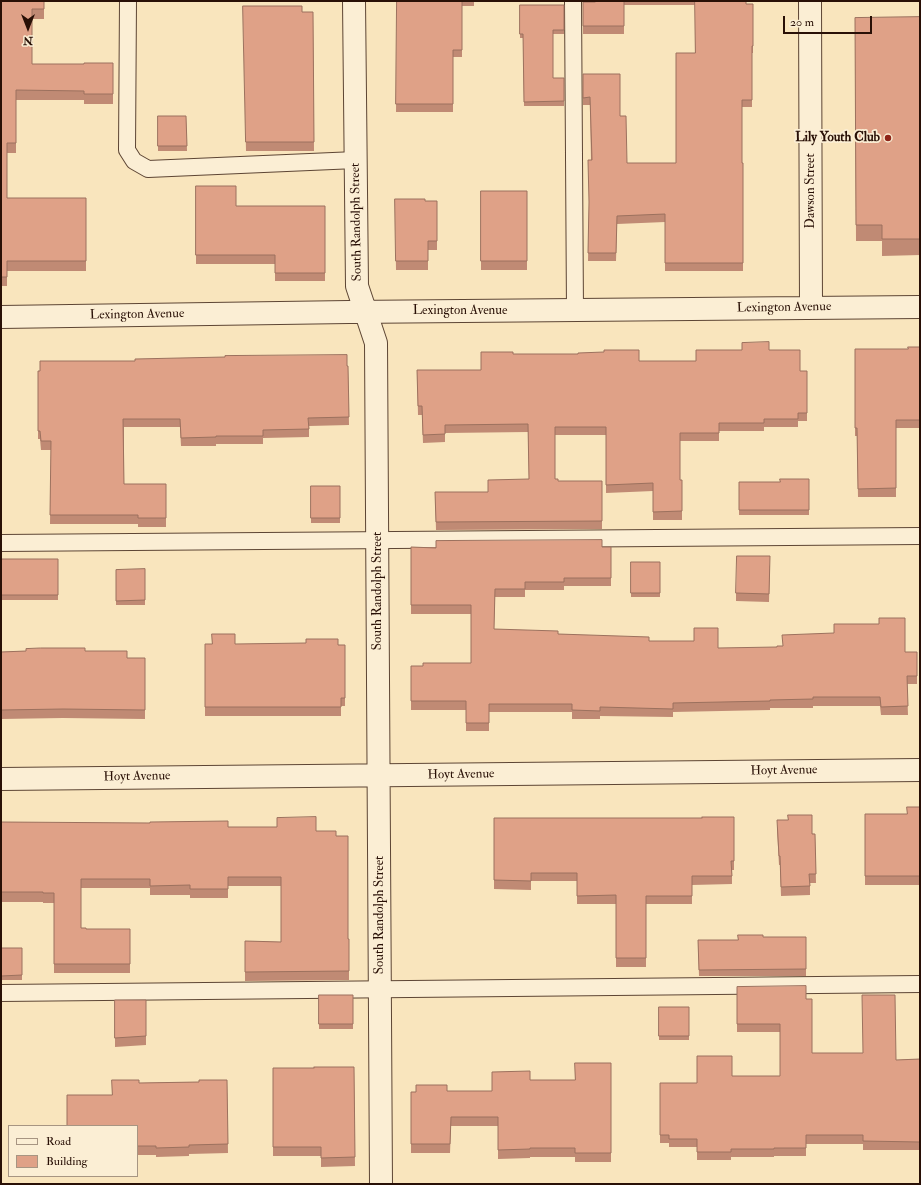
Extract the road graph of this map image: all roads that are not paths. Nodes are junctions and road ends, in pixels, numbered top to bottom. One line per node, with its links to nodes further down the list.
1 (128, 1): 5 (lane)
2 (354, 1): 5 (street, South Randolph Street)
3 (573, 1): 8 (lane)
4 (810, 1): 7 (street, Dawson Street)
5 (356, 160): 9 (street, South Randolph Street)
6 (920, 307): 7 (street, Lexington Avenue)
7 (811, 308): 8 (street, Lexington Avenue)
8 (575, 311): 9 (street, Lexington Avenue)
9 (366, 312): 10 (street, Lexington Avenue); 12 (street, South Randolph Street)
10 (1, 317)
11 (920, 536): 12 (lane)
12 (378, 540): 13 (lane); 15 (street, South Randolph Street)
13 (1, 543)
14 (920, 770): 15 (street, Hoyt Avenue)
15 (379, 775): 16 (street, Hoyt Avenue); 18 (street, South Randolph Street)
16 (1, 779)
17 (920, 984): 18 (lane)
18 (380, 990): 19 (lane); 20 (street, South Randolph Street)
19 (1, 993)
20 (381, 1184)

